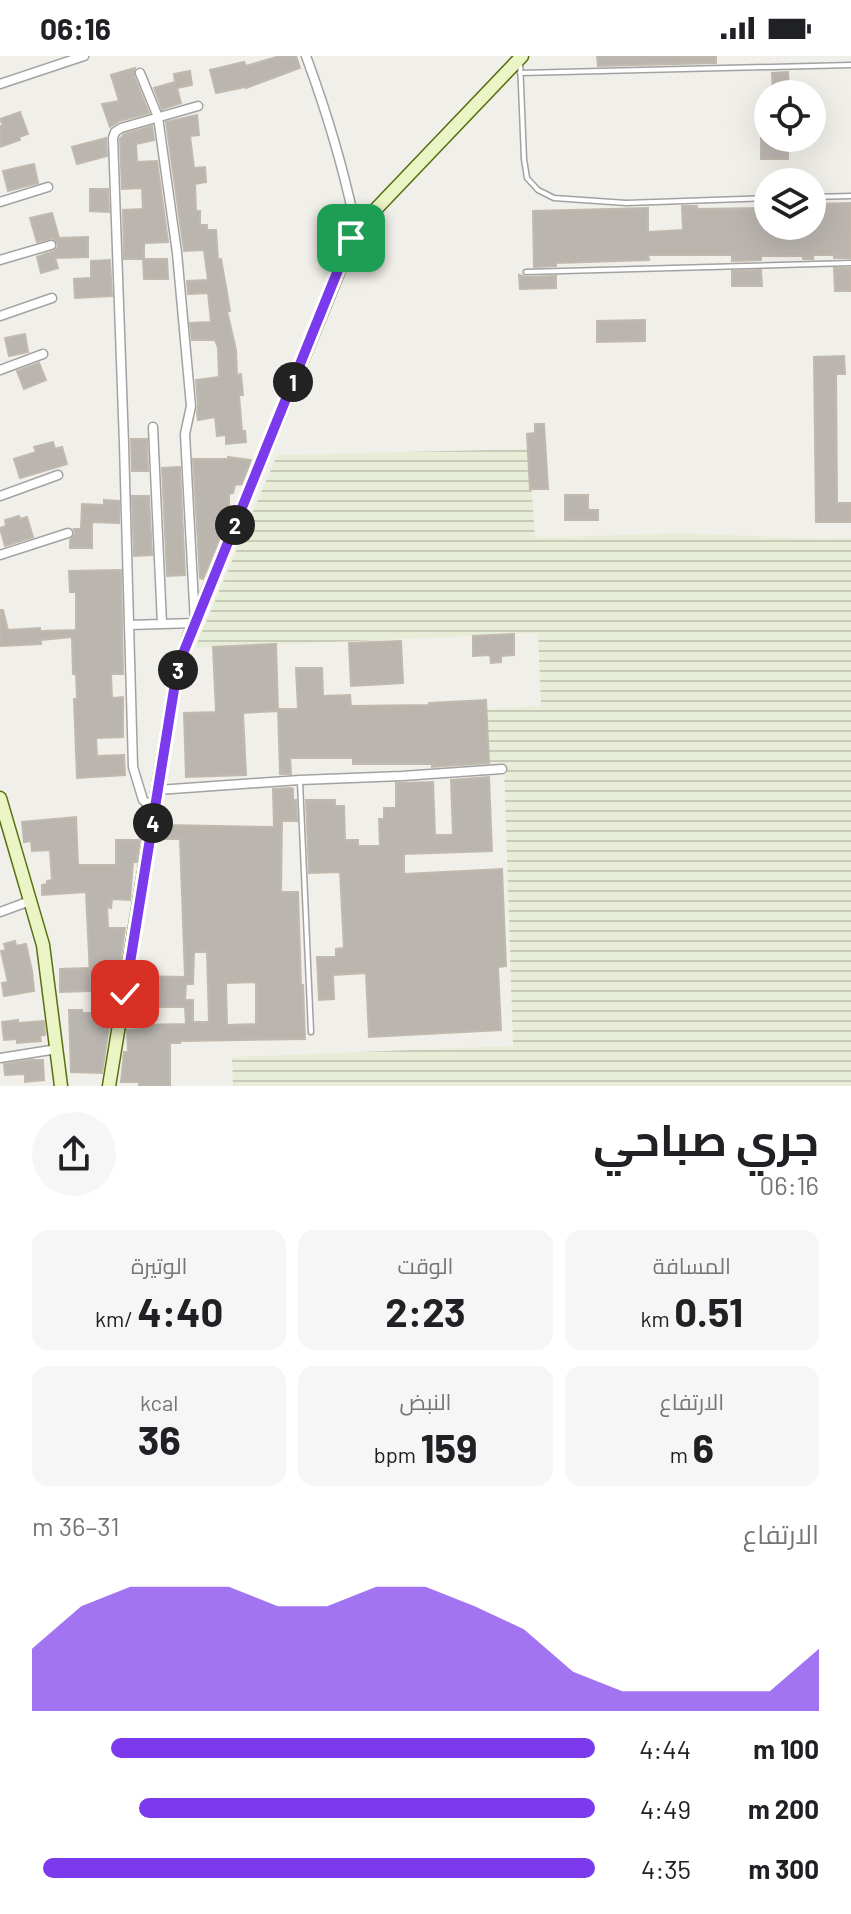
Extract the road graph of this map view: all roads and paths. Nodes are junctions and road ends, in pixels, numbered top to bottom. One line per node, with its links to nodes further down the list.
1 (84, 56): 7 (street)
2 (306, 56): 15 (street)
3 (521, 58): 6 (lane); 15 (street)
4 (851, 65): 6 (lane)
5 (140, 73): 9 (street)
6 (520, 73): 13 (lane)
7 (0, 84)
8 (198, 106): 9 (street)
9 (158, 117): 29 (street); 31 (street)
10 (48, 187): 14 (street)
11 (851, 196): 12 (lane)
12 (826, 197)
13 (754, 198)
14 (0, 202)
15 (359, 226): 29 (street)
16 (51, 245): 17 (street)
17 (0, 260)
18 (851, 263): 19 (lane)
19 (526, 272)
20 (52, 298): 21 (street)
21 (0, 316)
22 (43, 354): 23 (street)
23 (0, 370)
24 (153, 427): 30 (street)
25 (58, 475): 26 (street)
26 (0, 496)
27 (68, 533): 28 (street)
28 (0, 555)
29 (195, 623): 30 (street); 34 (street)
30 (162, 624): 31 (street)
31 (129, 625): 36 (street)
32 (502, 769): 33 (street)
33 (300, 780): 34 (street); 40 (lane)
34 (158, 790): 36 (street)
35 (0, 798): 37 (street)
36 (155, 810): 44 (street)
37 (4, 829): 38 (street)
38 (30, 901): 39 (street); 41 (street)
39 (0, 912)
40 (311, 1032)
41 (57, 1049): 42 (street); 43 (street)
42 (0, 1058)
43 (61, 1086)
44 (109, 1086)

